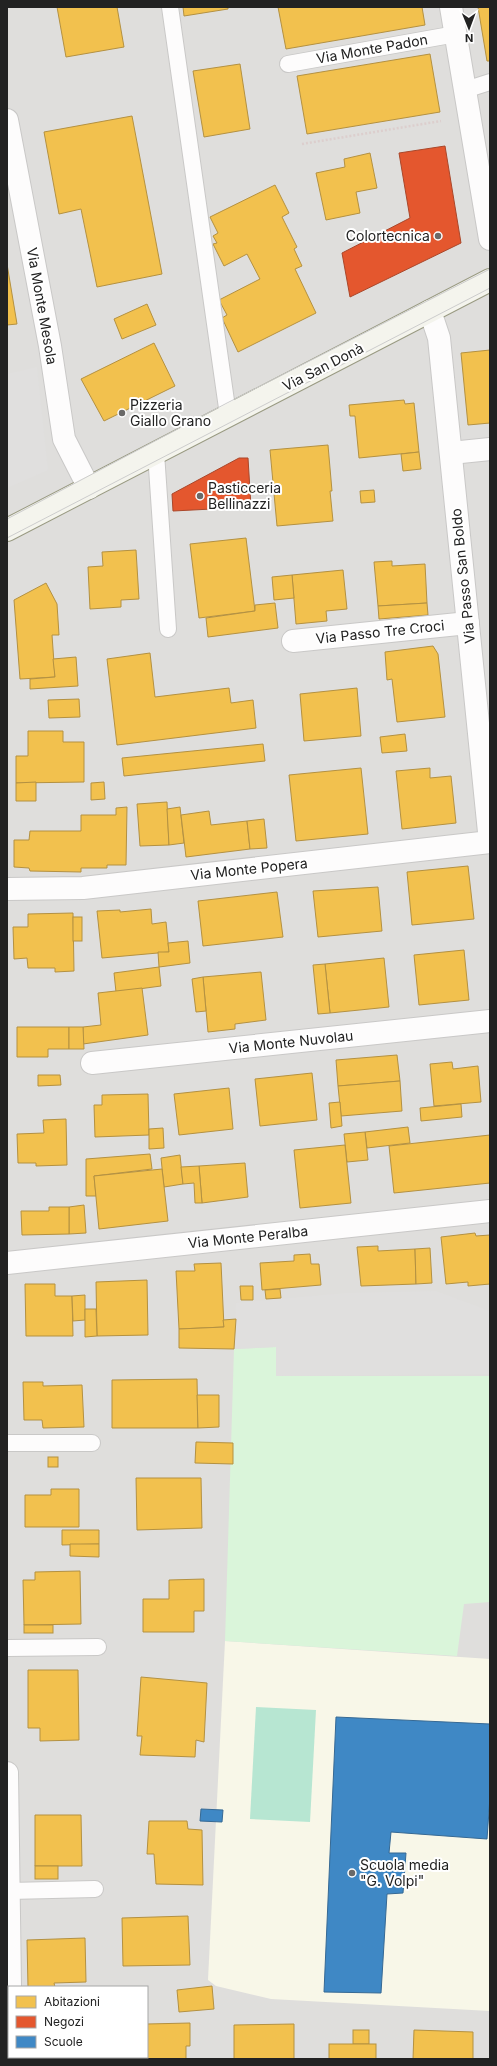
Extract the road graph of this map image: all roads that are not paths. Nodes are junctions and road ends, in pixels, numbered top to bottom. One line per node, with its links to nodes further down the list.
1 (170, 7): 11 (lane)
2 (452, 7): 3 (street)
3 (456, 34): 4 (lane, Via Monte Padon); 6 (street)
4 (288, 64)
5 (490, 82): 6 (lane)
6 (465, 90): 8 (street)
7 (7, 120): 15 (street, Via Monte Mesola)
8 (490, 239)
9 (490, 280): 10 (main road, Via San Donà)
10 (430, 310): 11 (main road, Via San Donà); 13 (street, Via Passo San Boldo)
11 (228, 415): 14 (main road, Via San Donà)
12 (490, 449): 13 (street)
13 (451, 453): 17 (street, Via Passo San Boldo)
14 (156, 454): 15 (main road, Via San Donà); 18 (lane)
15 (89, 488): 16 (main road, Via San Donà)
16 (7, 530)
17 (468, 623): 19 (street, Via Passo Tre Croci); 20 (street, Via Passo San Boldo)
18 (168, 629)
19 (292, 641)
20 (481, 666): 21 (street, Via Passo San Boldo)
21 (490, 842): 22 (street, Via Monte Popera)
22 (7, 889)
23 (490, 1021): 24 (street, Via Monte Nuvolau)
24 (92, 1063)
25 (490, 1211): 26 (street, Via Monte Peralba)
26 (7, 1263)
27 (7, 1443): 28 (lane)
28 (92, 1443)
29 (98, 1647): 30 (lane)
30 (7, 1648)
31 (7, 1773): 33 (street)
32 (95, 1888): 33 (lane)
33 (8, 1891): 34 (street)
34 (10, 1986)

